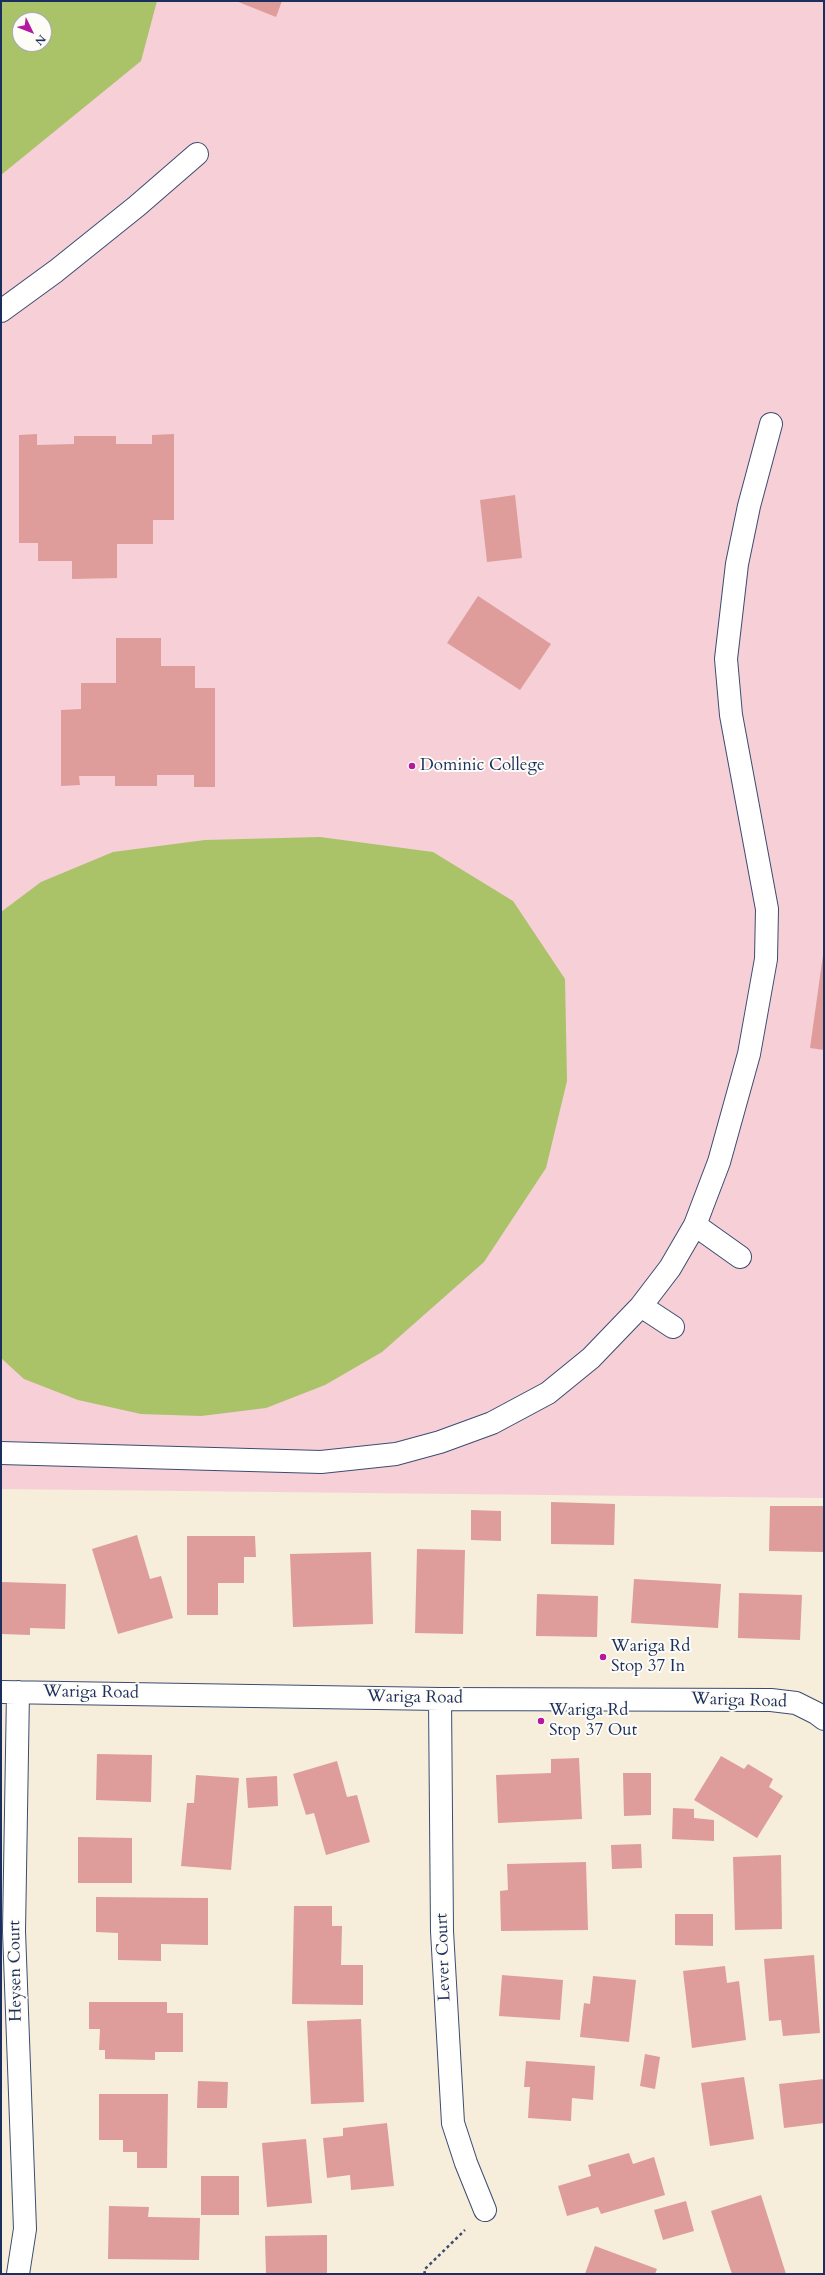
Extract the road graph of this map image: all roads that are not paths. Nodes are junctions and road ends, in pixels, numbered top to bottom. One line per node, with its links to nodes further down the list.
1 (197, 154): 2 (street)
2 (1, 311)
3 (771, 424): 4 (street)
4 (695, 1225): 5 (street); 6 (street)
5 (740, 1257)
6 (641, 1306): 7 (street); 8 (street)
7 (673, 1327)
8 (1, 1453)
9 (9, 1692): 10 (street, Wariga Road); 13 (street, Heysen Court)
10 (440, 1699): 11 (street, Wariga Road); 12 (street, Lever Court)
11 (824, 1719)
12 (485, 2210)
13 (18, 2274)

